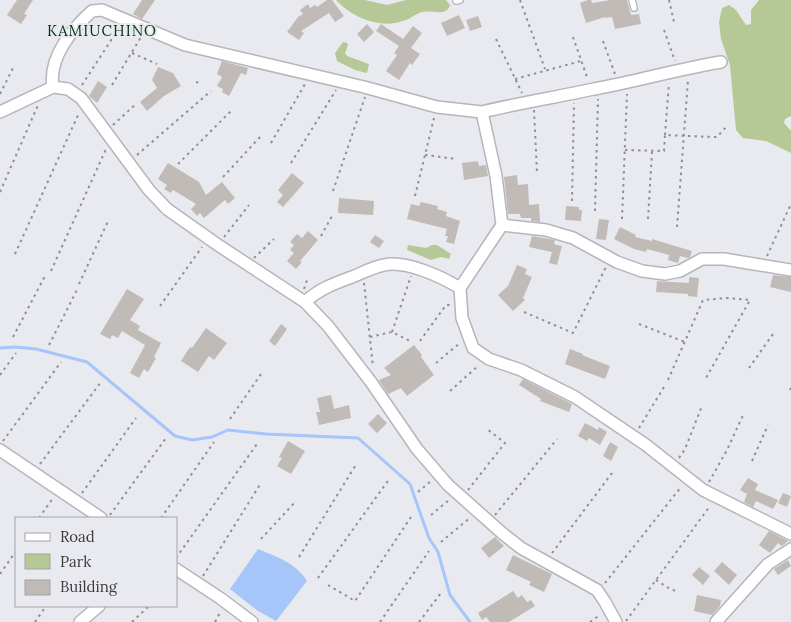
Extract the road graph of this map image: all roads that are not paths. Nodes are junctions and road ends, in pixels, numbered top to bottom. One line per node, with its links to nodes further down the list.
1 (632, 0): 2 (lane)
2 (634, 8)
3 (721, 62): 6 (street)
4 (53, 87): 5 (street); 6 (street); 10 (street)
5 (0, 112)
6 (482, 112): 7 (street)
7 (502, 225): 8 (street); 9 (street)
8 (791, 270)
9 (460, 288): 10 (street); 13 (street)
10 (303, 299): 19 (street)
11 (1, 446): 12 (street)
12 (104, 517)
13 (791, 534)
14 (791, 550): 20 (street)
15 (178, 570): 18 (street)
16 (98, 607): 17 (street)
17 (80, 622)
18 (252, 622)
19 (616, 622)
20 (716, 622)

